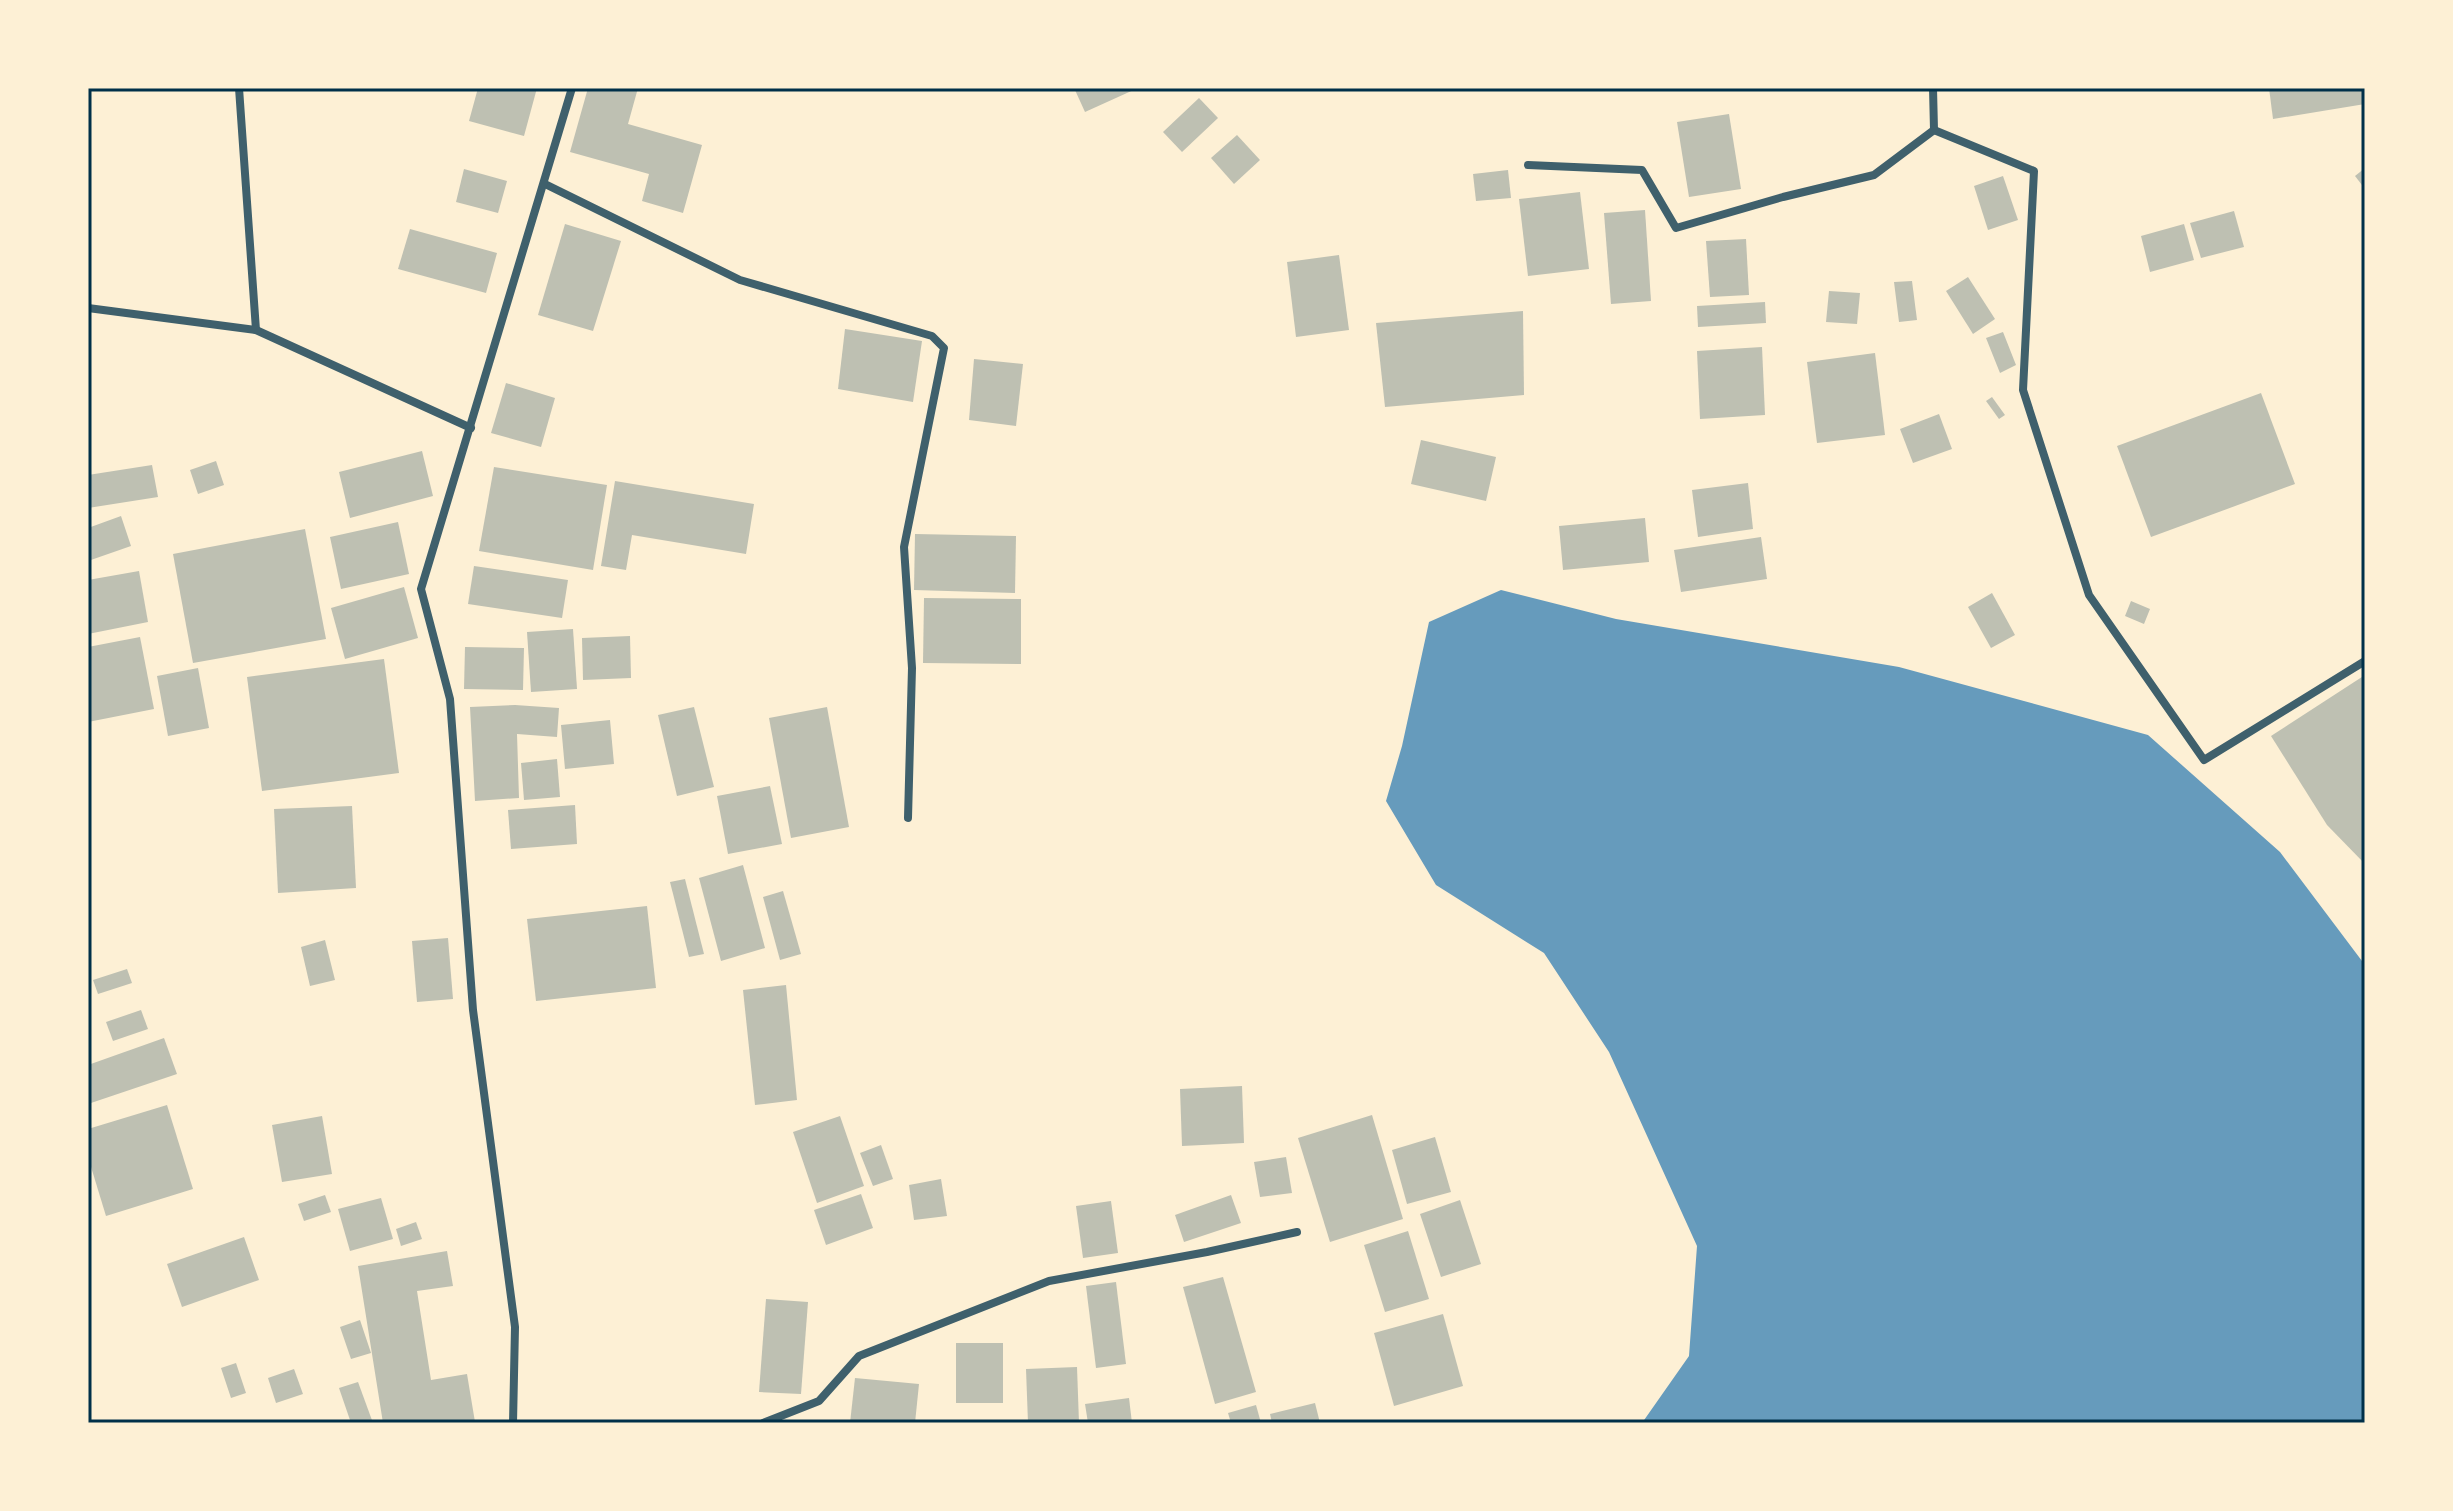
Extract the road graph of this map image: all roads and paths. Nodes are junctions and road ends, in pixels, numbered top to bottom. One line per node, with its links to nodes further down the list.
1 (239, 88): 8 (street)
2 (572, 88): 6 (street)
3 (1933, 88): 4 (street)
4 (1934, 130): 5 (street); 10 (street)
5 (1528, 165)
6 (545, 184): 9 (street); 11 (street)
7 (88, 308): 8 (street)
8 (256, 330): 9 (street)
9 (471, 428): 13 (street)
10 (2365, 661)
11 (908, 818)
12 (1297, 1232): 14 (street)
13 (513, 1423)
14 (763, 1423)

